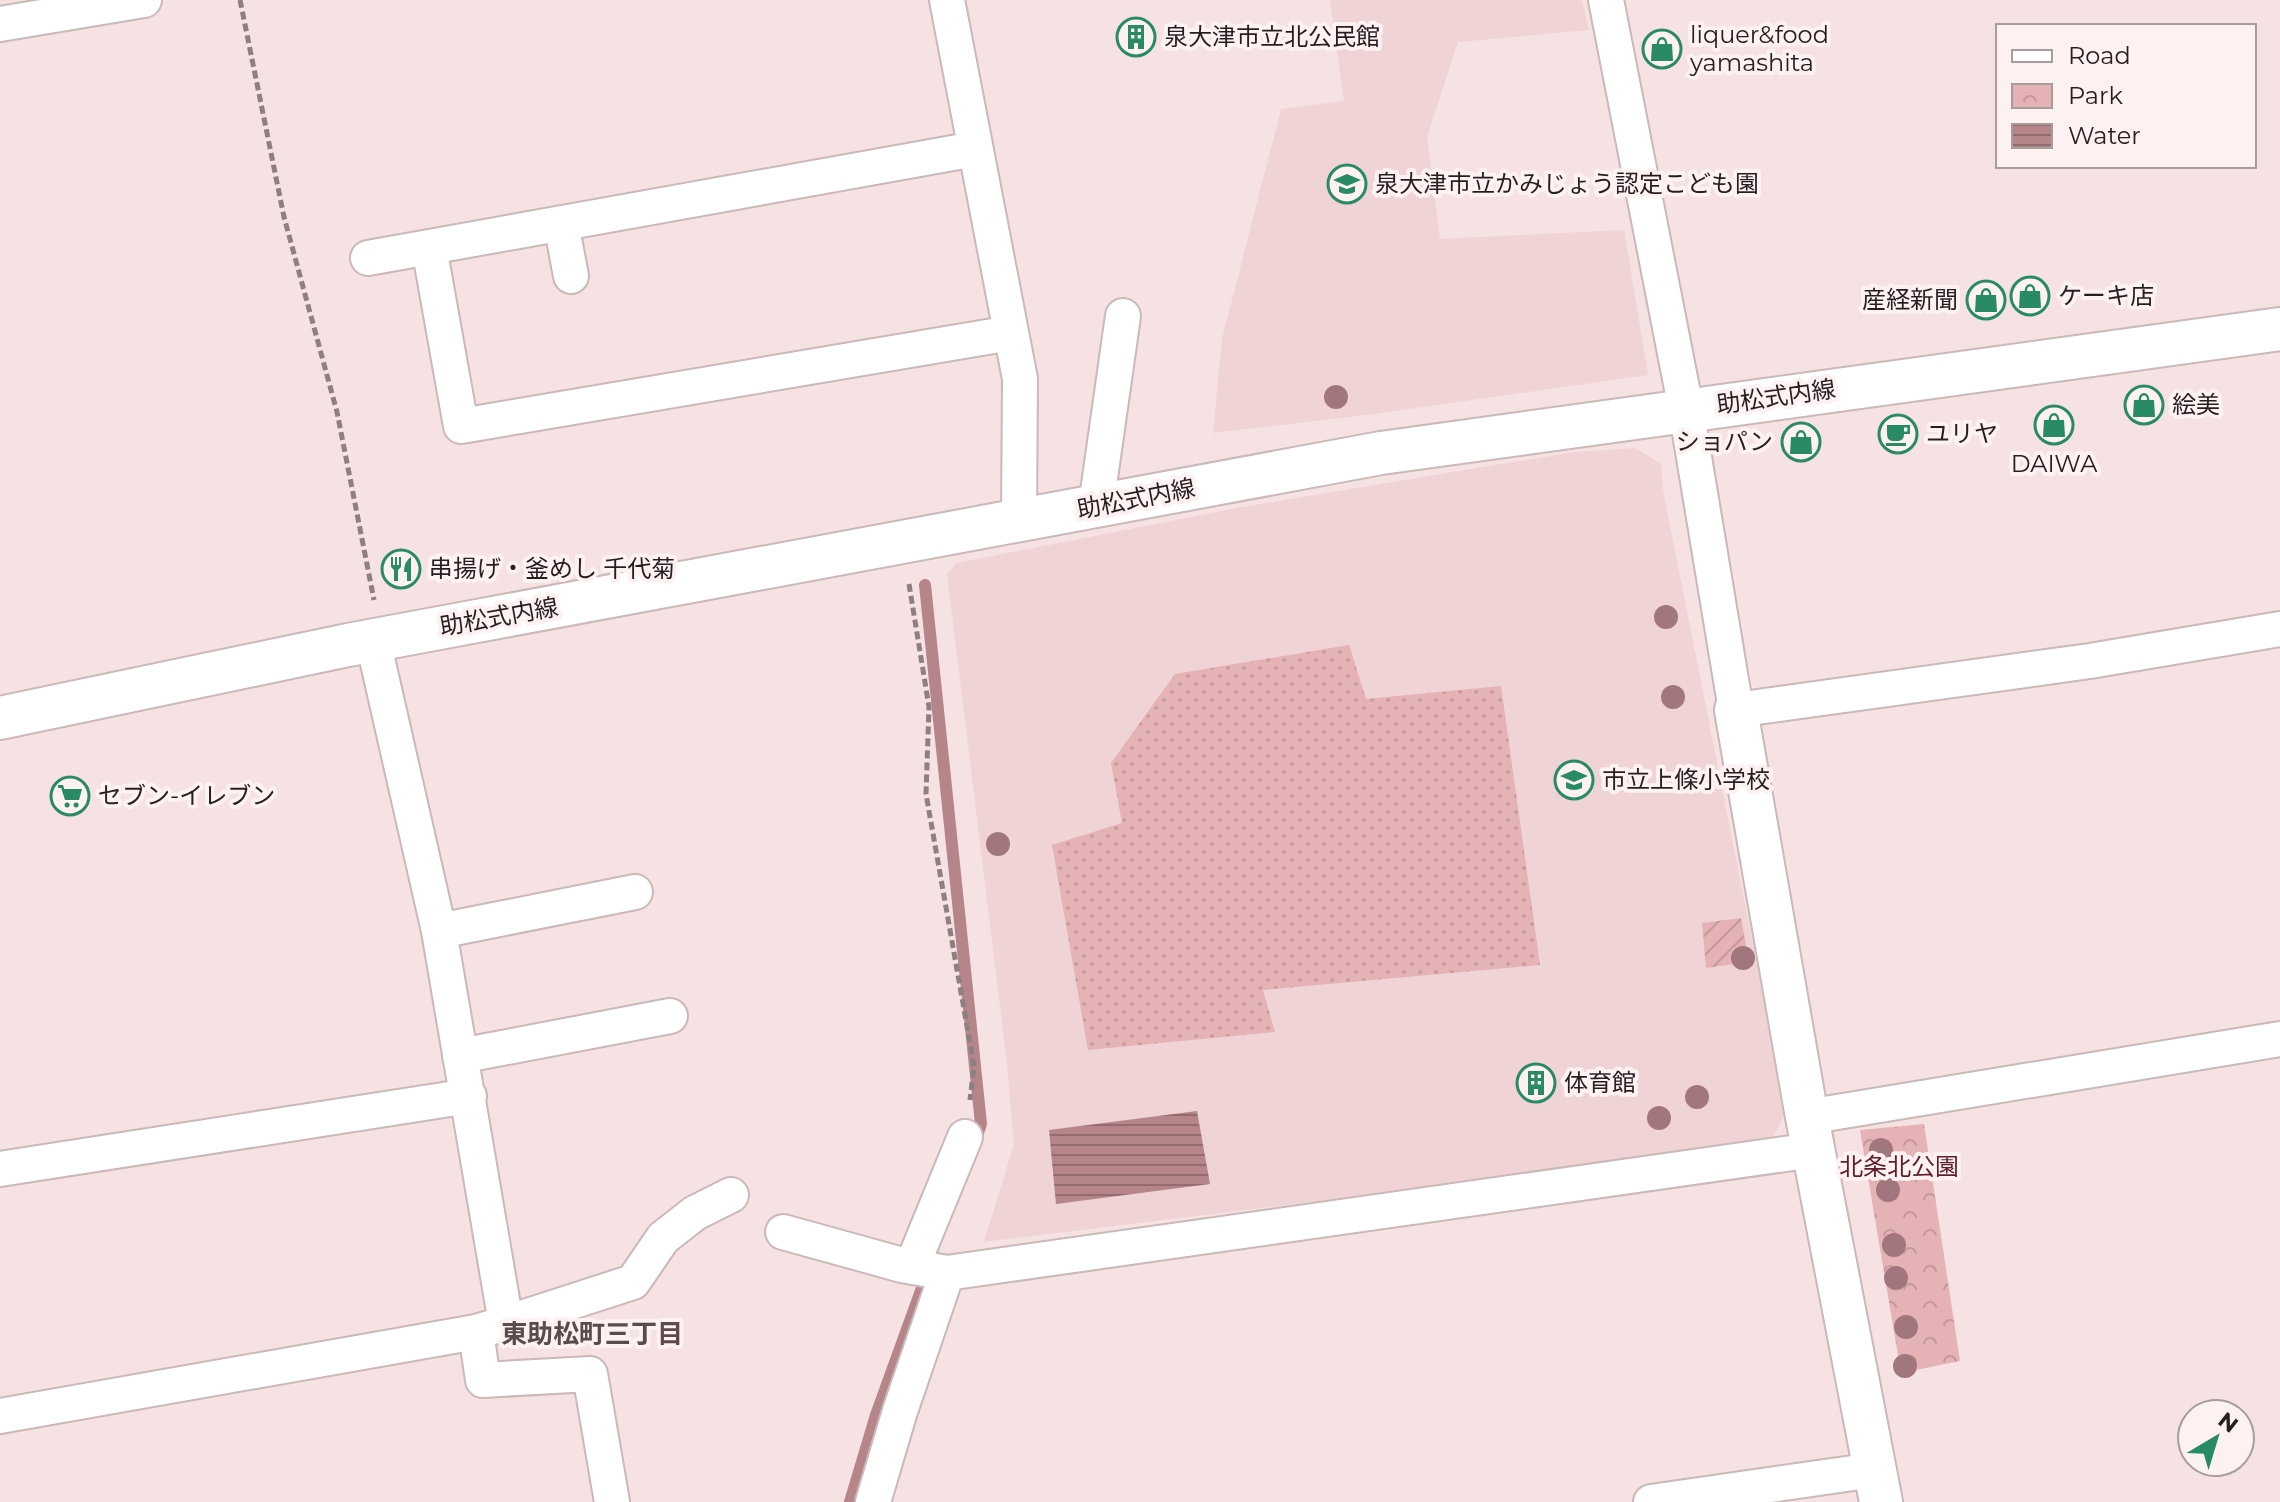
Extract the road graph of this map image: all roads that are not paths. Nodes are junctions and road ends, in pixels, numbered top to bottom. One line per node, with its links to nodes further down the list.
1 (144, 0): 4 (street)
2 (947, 0): 5 (street)
3 (1606, 0): 13 (street)
4 (0, 24)
5 (975, 149): 6 (street); 12 (street)
6 (561, 223): 7 (street); 9 (street)
7 (429, 247): 8 (street); 12 (street)
8 (368, 258)
9 (571, 276)
10 (1123, 316): 14 (street)
11 (2280, 329): 13 (street, 助松式内線)
12 (1011, 333): 15 (street)
13 (1686, 409): 14 (street, 助松式内線); 18 (street)
14 (1096, 506): 15 (street, 助松式内線)
15 (1019, 520): 16 (street, 助松式内線)
16 (374, 621): 19 (street, 助松式内線); 21 (street)
17 (2280, 629): 18 (street)
18 (1736, 710): 26 (street)
19 (0, 718)
20 (635, 892): 21 (street)
21 (439, 931): 24 (street)
22 (670, 1016): 24 (street)
23 (2280, 1039): 26 (street)
24 (460, 1056): 25 (street)
25 (469, 1096): 28 (street); 32 (street)
26 (1810, 1134): 31 (street); 34 (street)
27 (965, 1137): 31 (street)
28 (0, 1169)
29 (731, 1195): 32 (street)
30 (783, 1232): 31 (street)
31 (928, 1270): 36 (street)
32 (491, 1328): 33 (street); 35 (street)
33 (0, 1416)
34 (1878, 1486): 37 (street)
35 (612, 1502)
36 (873, 1502)
37 (1651, 1502)

